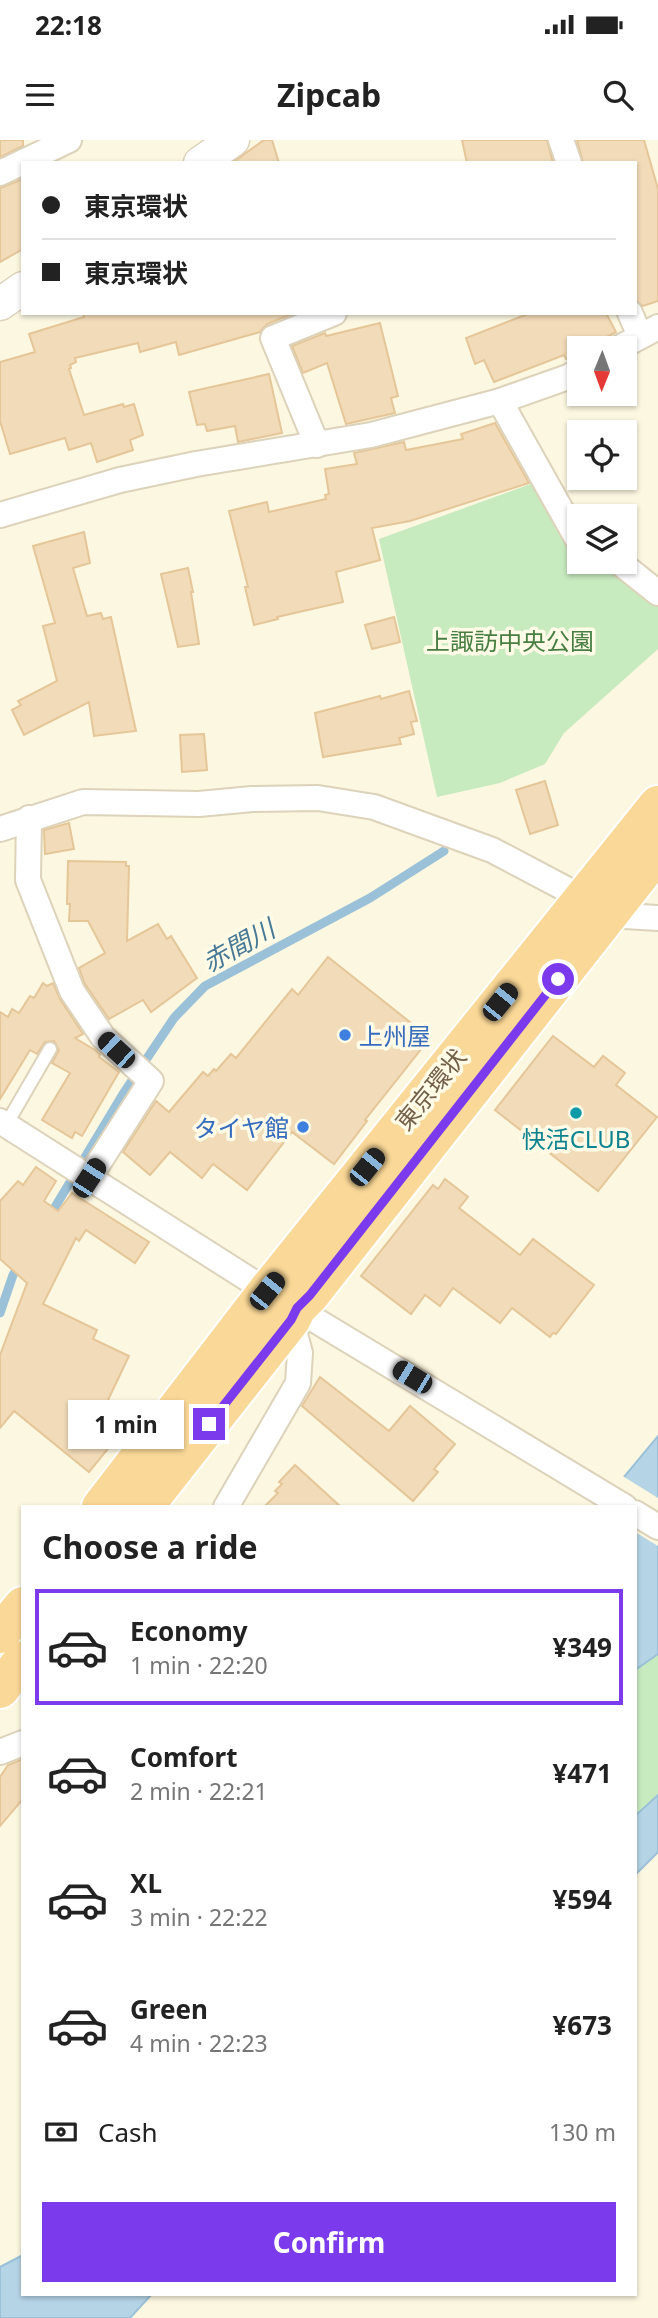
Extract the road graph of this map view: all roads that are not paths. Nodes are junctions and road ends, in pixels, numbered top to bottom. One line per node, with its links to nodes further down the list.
1 (69, 140): 4 (street)
2 (233, 140): 5 (street)
3 (561, 140): 6 (street)
4 (25, 161)
5 (203, 161)
6 (568, 161)
7 (21, 163): 8 (street)
8 (0, 173)
9 (21, 289): 10 (street)
10 (0, 304)
11 (329, 315): 16 (street)
12 (631, 315): 13 (street)
13 (639, 337)
14 (567, 377): 15 (street)
15 (500, 401): 16 (street); 18 (street)
16 (317, 445): 17 (street)
17 (0, 515)
18 (567, 521)
19 (634, 574): 20 (street)
20 (658, 593)
21 (658, 805): 25 (highway, 東京環状)
22 (29, 818): 23 (street); 25 (street); 29 (street)
23 (0, 829)
24 (658, 852): 25 (highway, 東京環状)
25 (596, 907): 26 (street); 30 (highway, 東京環状)
26 (658, 918)
27 (50, 1049): 28 (lane)
28 (4, 1129): 29 (street)
29 (81, 1173): 30 (street)
30 (285, 1306): 31 (highway, 東京環状); 32 (highway, 東京環状); 33 (street); 34 (street)
31 (103, 1505)
32 (145, 1505)
33 (227, 1505)
34 (622, 1505)
35 (637, 1514): 36 (street)
36 (658, 1527)
37 (21, 1608): 38 (highway)
38 (0, 1634)
39 (21, 1663): 40 (highway)
40 (0, 1689)
41 (21, 1744): 42 (street)
42 (0, 1752)

